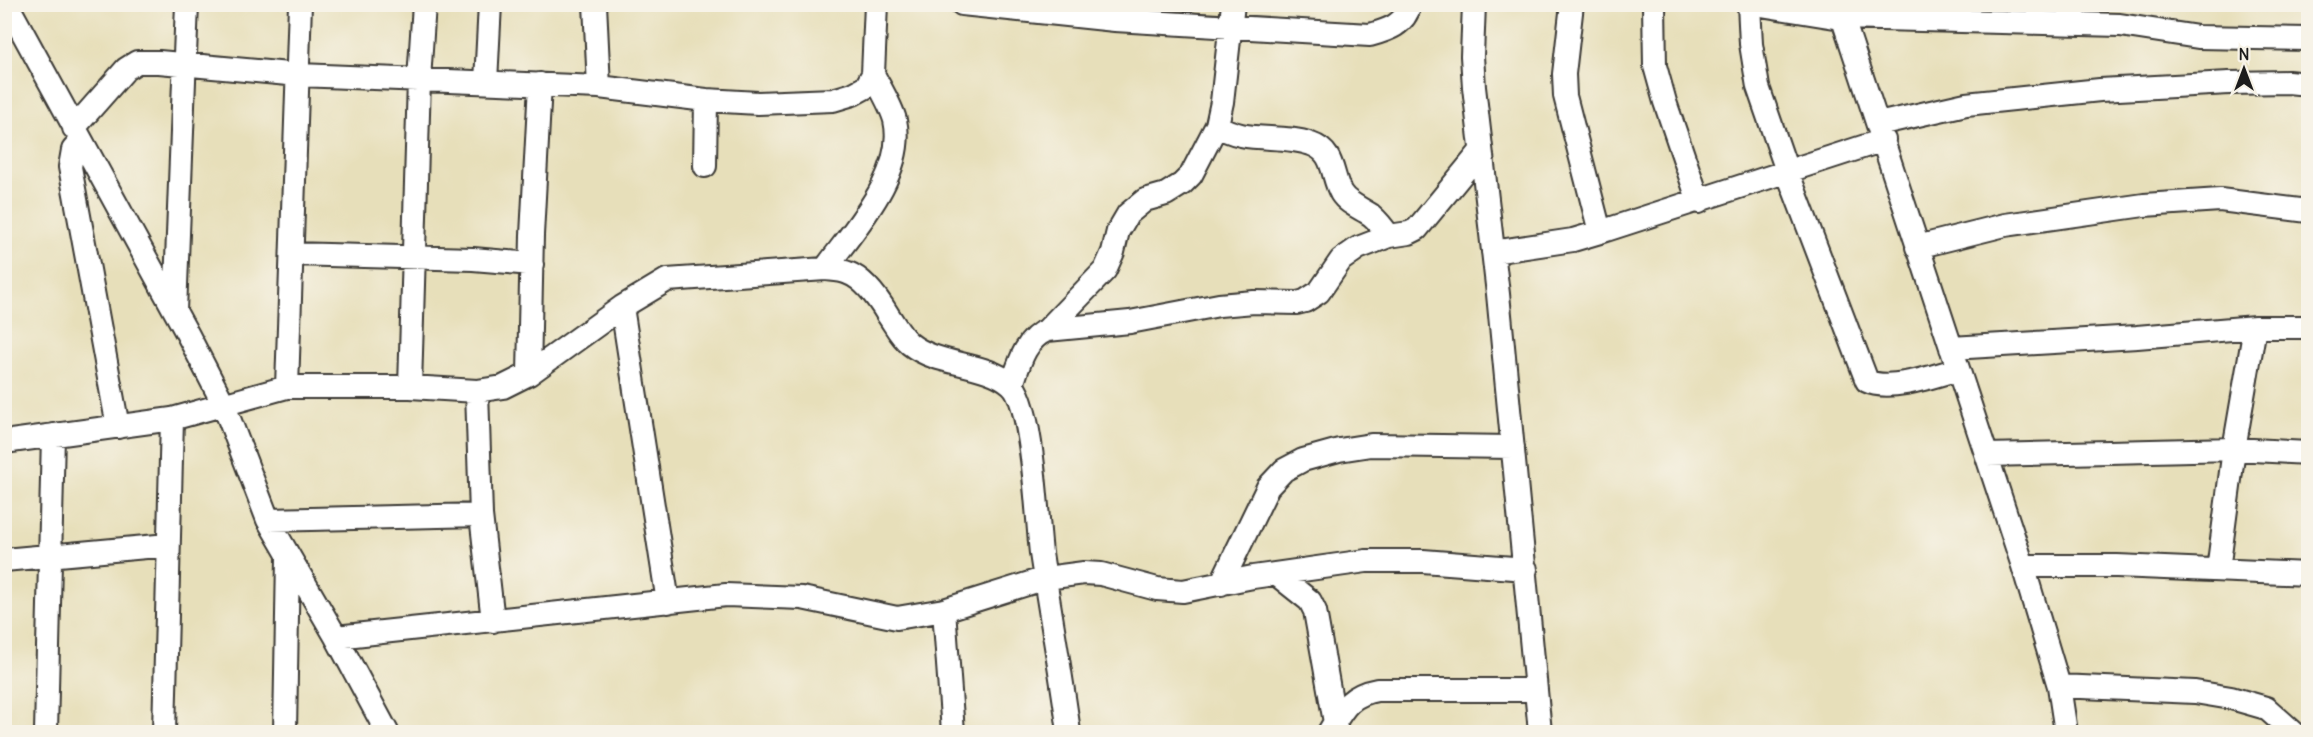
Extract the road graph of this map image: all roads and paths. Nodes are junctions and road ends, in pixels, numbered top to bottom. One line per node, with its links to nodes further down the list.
1 (187, 4): 19 (street)
2 (300, 4): 21 (street)
3 (424, 4): 22 (street)
4 (489, 4): 23 (street)
5 (595, 4): 26 (street)
6 (876, 4): 20 (street)
7 (962, 4): 17 (street)
8 (1410, 4): 17 (street)
9 (1474, 4): 31 (street)
10 (1572, 4): 36 (street)
11 (1654, 4): 34 (street)
12 (1749, 4): 33 (street)
13 (1755, 4): 15 (street)
14 (7, 9): 30 (street)
15 (1840, 11): 16 (street); 29 (street)
16 (2121, 15): 18 (street)
17 (1232, 16): 28 (street)
18 (2308, 39)
19 (184, 65): 21 (street); 30 (street); 45 (street)
20 (873, 74): 27 (street); 43 (street)
21 (298, 75): 22 (street); 40 (street)
22 (419, 80): 23 (street); 41 (street)
23 (486, 82): 24 (street)
24 (540, 84): 26 (street); 42 (street)
25 (2308, 84): 29 (street)
26 (599, 87): 27 (street)
27 (706, 99): 32 (street)
28 (1217, 125): 37 (street); 48 (street)
29 (1881, 132): 33 (street); 38 (street)
30 (78, 134): 45 (street); 58 (street)
31 (1481, 151): 37 (street); 39 (street)
32 (705, 166)
33 (1787, 171): 34 (street); 50 (street)
34 (1699, 202): 36 (street)
35 (2308, 211): 38 (street)
36 (1600, 232): 39 (street)
37 (1389, 236): 48 (street)
38 (1917, 247): 49 (street)
39 (1493, 252): 61 (street)
40 (292, 254): 41 (street); 53 (street)
41 (413, 258): 42 (street); 54 (street)
42 (532, 264): 51 (street)
43 (825, 269): 44 (street); 52 (street)
44 (622, 307): 51 (street); 78 (street)
45 (175, 311): 56 (street)
46 (2254, 327): 47 (street); 49 (street); 62 (street)
47 (2308, 327)
48 (1047, 330): 52 (street)
49 (1951, 348): 50 (street)
50 (1958, 369): 64 (street)
51 (529, 374): 55 (street)
52 (1012, 385): 76 (street)
53 (287, 387): 54 (street); 56 (street)
54 (410, 387): 55 (street)
55 (477, 391): 65 (street)
56 (224, 403): 57 (street); 66 (street)
57 (172, 419): 58 (street); 67 (street)
58 (118, 427): 59 (street)
59 (53, 435): 60 (street); 68 (street)
60 (4, 442)
61 (1514, 447): 72 (street); 77 (street)
62 (2234, 449): 63 (street); 64 (street); 73 (street)
63 (2308, 453)
64 (1987, 456): 71 (street)
65 (481, 515): 66 (street); 80 (street)
66 (268, 520): 69 (street)
67 (168, 545): 68 (street); 86 (street)
68 (50, 555): 70 (street); 85 (street)
69 (288, 556): 81 (street); 87 (street)
70 (4, 560)
71 (2023, 566): 73 (street); 82 (street)
72 (1526, 569): 74 (street); 83 (street)
73 (2218, 570): 75 (street)
74 (1276, 574): 77 (street); 84 (street)
75 (2308, 574)
76 (1046, 578): 77 (street); 79 (street); 90 (street)
77 (1221, 584)
78 (668, 602): 79 (street); 80 (street)
79 (944, 610): 89 (street)
80 (493, 621): 81 (street)
81 (336, 637): 88 (street)
82 (2059, 686): 92 (street); 93 (street)
83 (1536, 690): 84 (street); 91 (street)
84 (1334, 729)
85 (46, 732)
86 (164, 732)
87 (285, 732)
88 (387, 732)
89 (953, 732)
90 (1069, 732)
91 (1540, 732)
92 (2066, 732)
93 (2294, 732)

